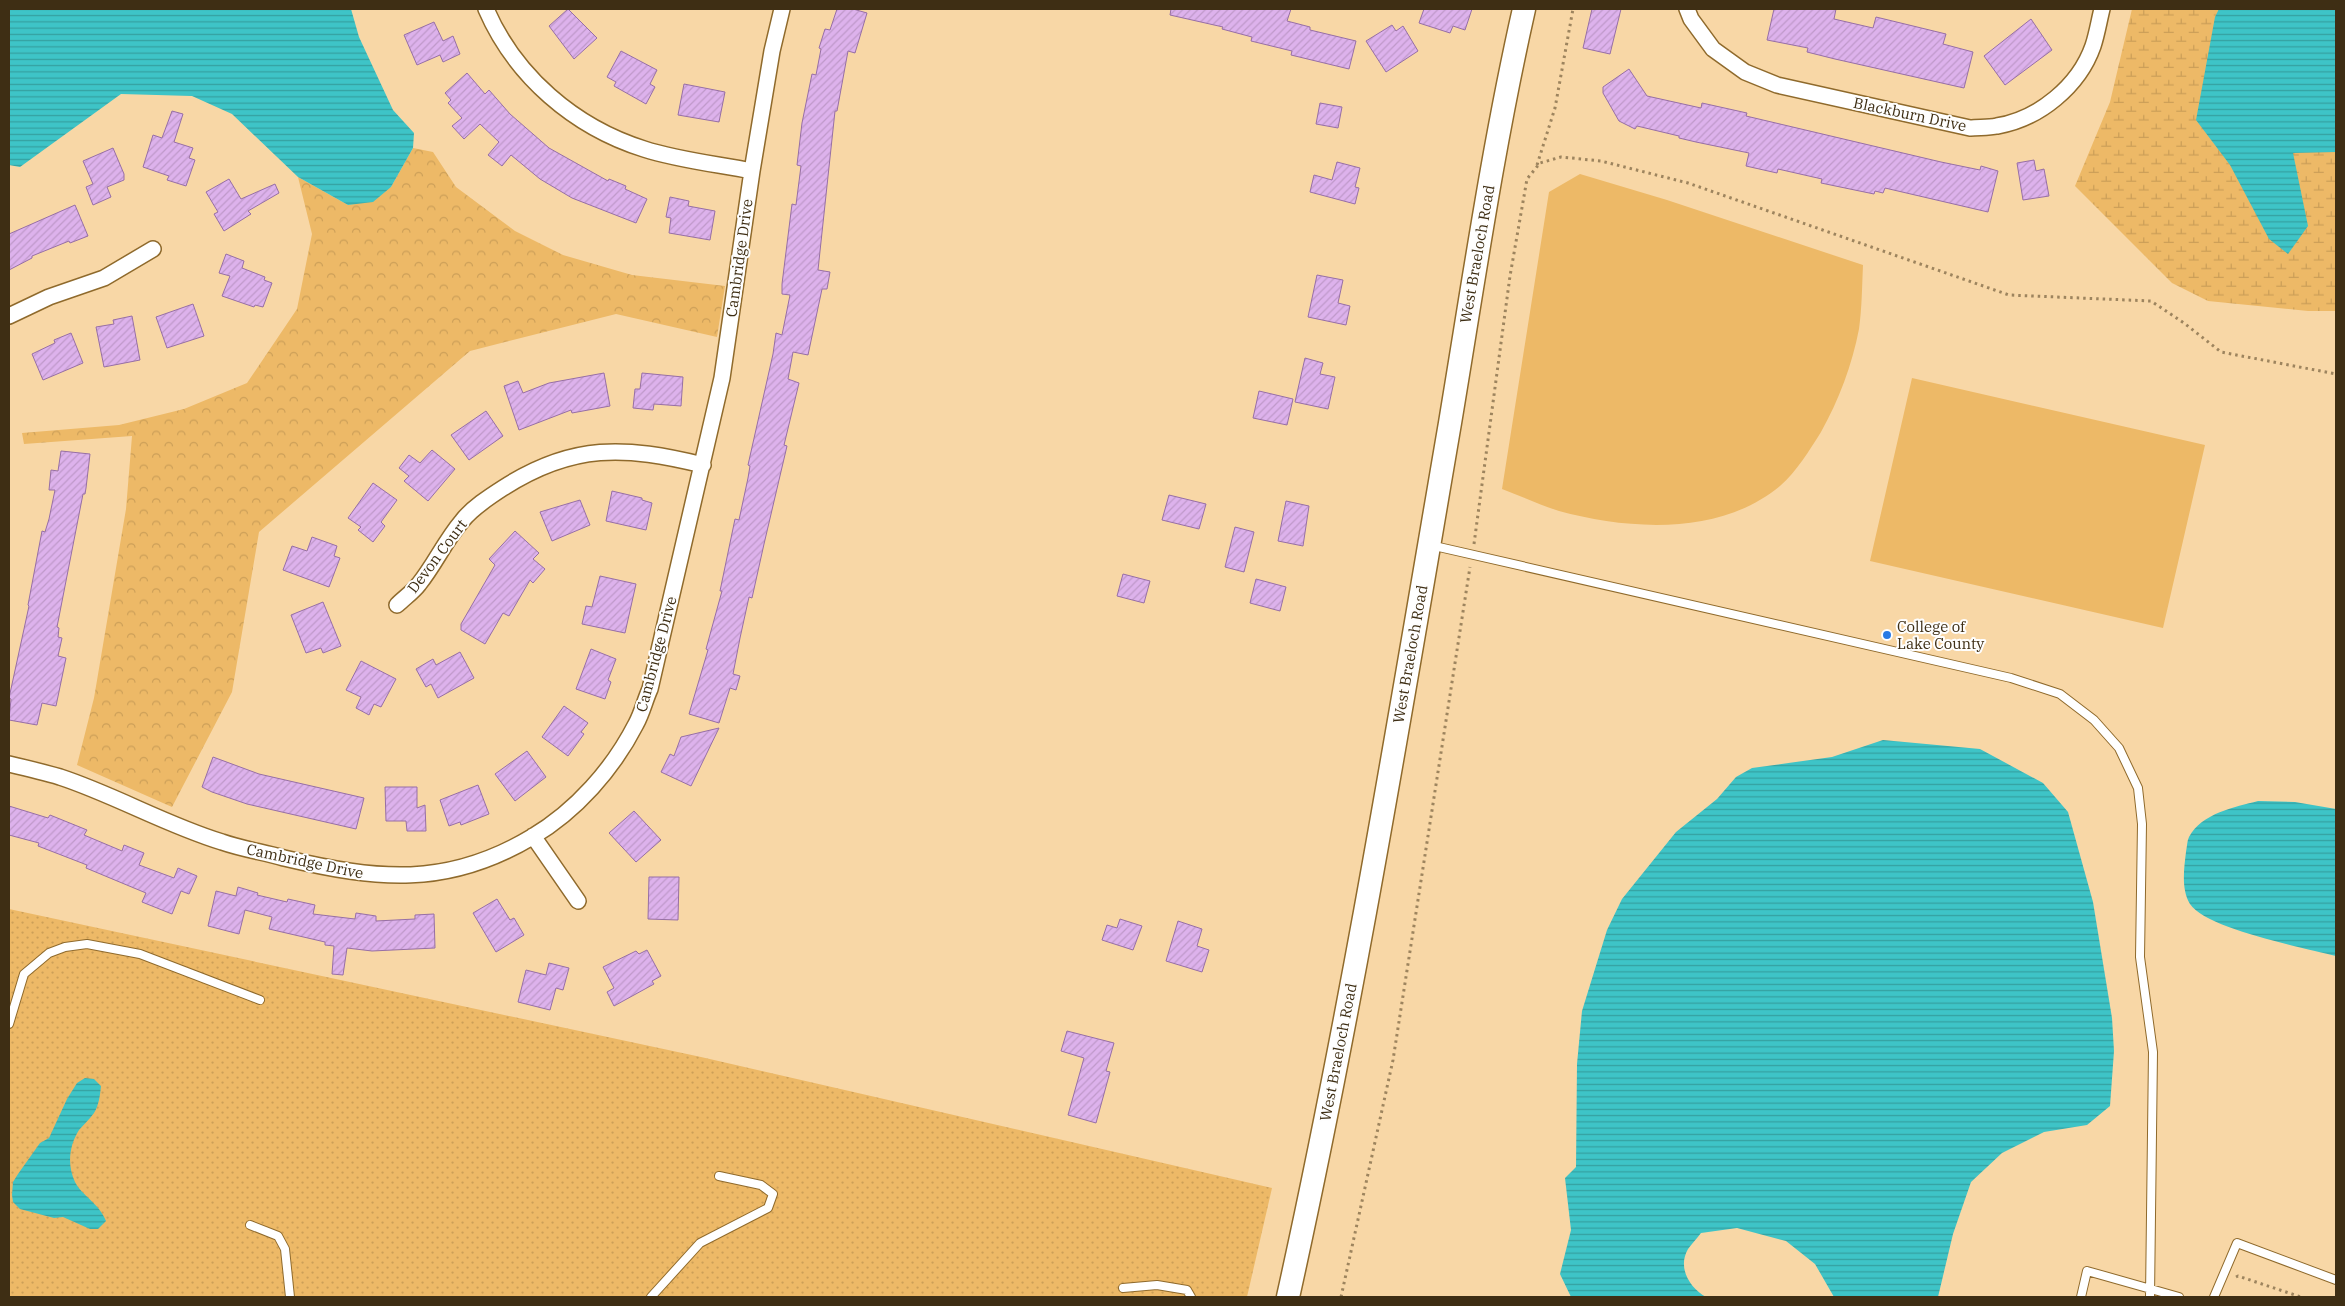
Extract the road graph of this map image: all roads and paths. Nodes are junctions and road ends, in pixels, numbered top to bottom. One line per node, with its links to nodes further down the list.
1 (486, 9): 8 (street)
2 (782, 9): 8 (street, Cambridge Drive)
3 (1524, 9): 13 (street, West Braeloch Road)
4 (1573, 9): 7 (path)
5 (1687, 9): 6 (street, Blackburn Drive)
6 (2102, 9)
7 (1536, 168): 11 (path); 14 (path)
8 (752, 171): 12 (street, Cambridge Drive)
9 (152, 249): 10 (street)
10 (9, 316)
11 (2336, 374)
12 (703, 466): 15 (street, Devon Court); 17 (street, Cambridge Drive)
13 (1428, 544): 14 (lane); 30 (street, West Braeloch Road)
14 (1472, 555): 26 (lane); 31 (path)
15 (397, 605)
16 (9, 764): 17 (street, Cambridge Drive)
17 (533, 836): 18 (street)
18 (578, 901)
19 (260, 1000): 20 (lane)
20 (9, 1024)
21 (719, 1176): 28 (lane)
22 (250, 1225): 27 (lane)
23 (2336, 1280): 35 (lane)
24 (2232, 1286): 36 (path)
25 (1124, 1288): 29 (lane)
26 (2150, 1288): 32 (lane); 33 (lane); 34 (lane)
27 (290, 1297)
28 (650, 1297)
29 (1191, 1297)
30 (1288, 1297)
31 (1341, 1297)
32 (2081, 1297)
33 (2150, 1297)
34 (2179, 1297)
35 (2214, 1297)
36 (2301, 1297)

